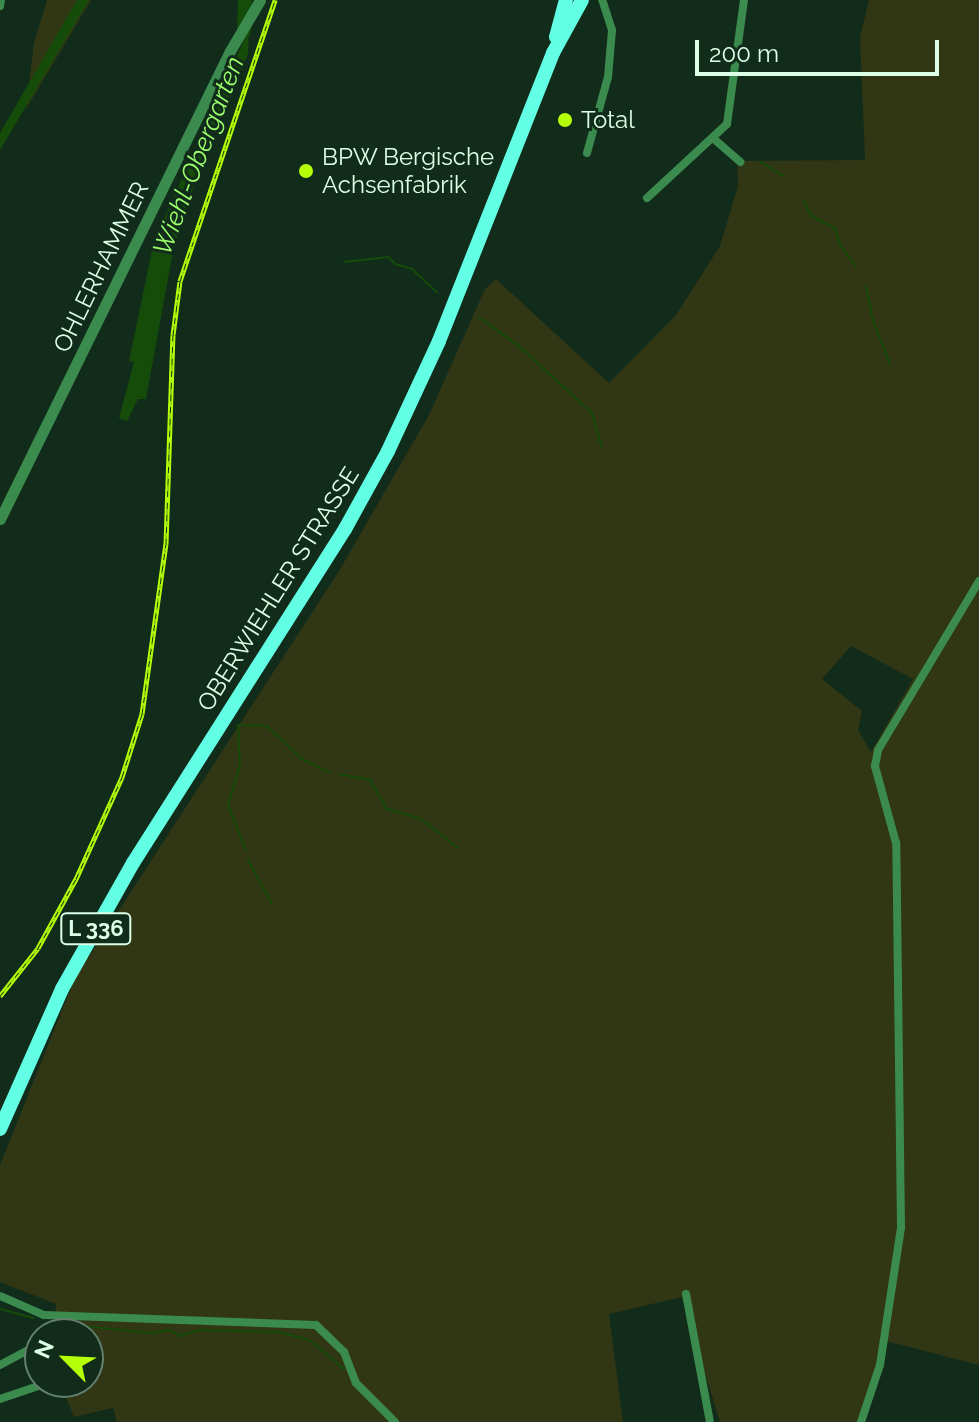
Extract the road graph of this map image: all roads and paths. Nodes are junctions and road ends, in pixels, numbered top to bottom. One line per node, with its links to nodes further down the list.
1 (1, 0): 7 (street)
2 (260, 0): 13 (street, OHLERHAMMER)
3 (566, 0): 8 (main road, OBERWIEHLER STRASSE / L 336)
4 (582, 0): 8 (main road, OBERWIEHLER STRASSE / L 336)
5 (602, 0): 10 (street)
6 (744, 0): 9 (street)
7 (0, 6)
8 (553, 53): 15 (main road, OBERWIEHLER STRASSE / L 336)
9 (714, 139): 11 (street); 12 (street)
10 (587, 153)
11 (740, 162)
12 (647, 198)
13 (0, 519)
14 (979, 581): 28 (street)
15 (18, 1086): 16 (main road, L 336); 17 (main road, OBERWIEHLER STRASSE / L 336)
16 (0, 1118)
17 (0, 1129)
18 (686, 1294): 27 (street)
19 (0, 1296): 20 (street)
20 (44, 1315): 21 (street); 26 (street)
21 (43, 1318)
22 (24, 1352): 23 (street)
23 (0, 1365)
24 (24, 1391): 25 (street)
25 (0, 1399)
26 (395, 1422)
27 (710, 1422)
28 (861, 1422)

